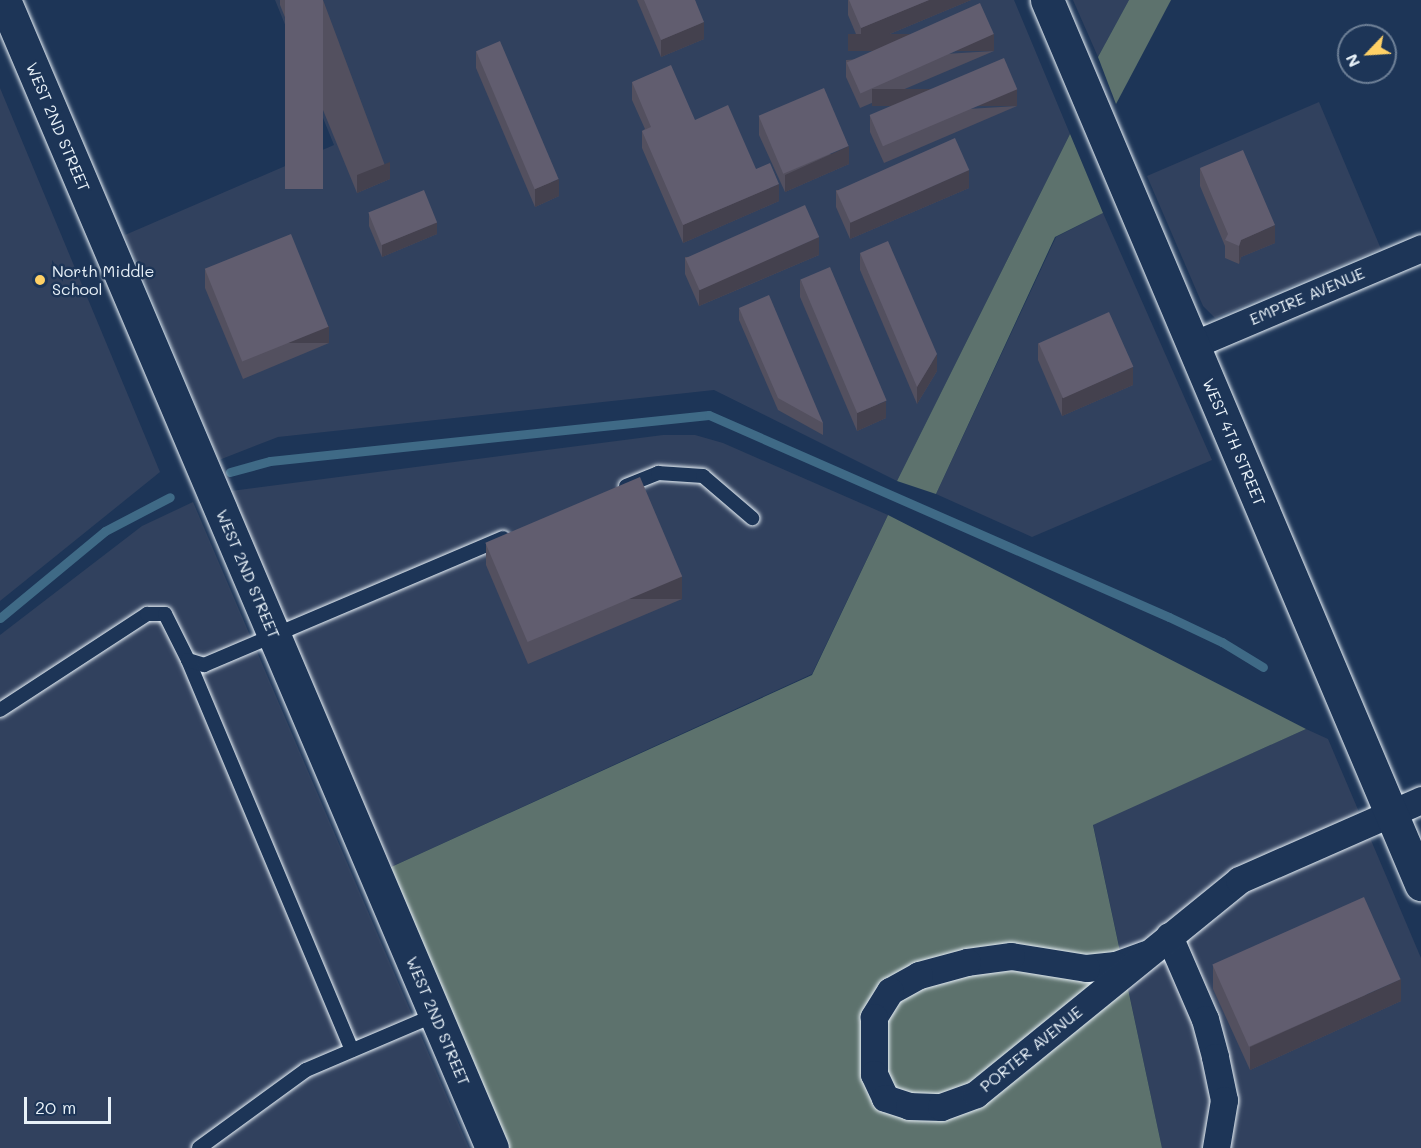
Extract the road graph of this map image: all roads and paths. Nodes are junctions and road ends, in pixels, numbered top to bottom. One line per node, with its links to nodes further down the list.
1 (4, 0): 8 (street, WEST 2ND STREET)
2 (1047, 0): 4 (street, WEST 4TH STREET)
3 (1421, 248): 4 (street, EMPIRE AVENUE)
4 (1193, 345): 12 (street, WEST 4TH STREET)
5 (614, 491): 6 (lane)
6 (752, 518)
7 (515, 533): 8 (lane)
8 (274, 636): 9 (lane); 16 (street, WEST 2ND STREET)
9 (188, 660): 10 (lane); 17 (lane)
10 (0, 710)
11 (1421, 800): 12 (street, PORTER AVENUE)
12 (1391, 814): 13 (street, WEST 4TH STREET); 14 (street, PORTER AVENUE)
13 (1421, 884)
14 (1169, 936): 15 (street, PORTER AVENUE); 20 (street)
15 (1146, 954): 15 (street, PORTER AVENUE)
16 (435, 1015): 17 (lane); 19 (street, WEST 2ND STREET)
17 (352, 1050): 18 (lane)
18 (199, 1148)
19 (492, 1148)
20 (1216, 1148)

